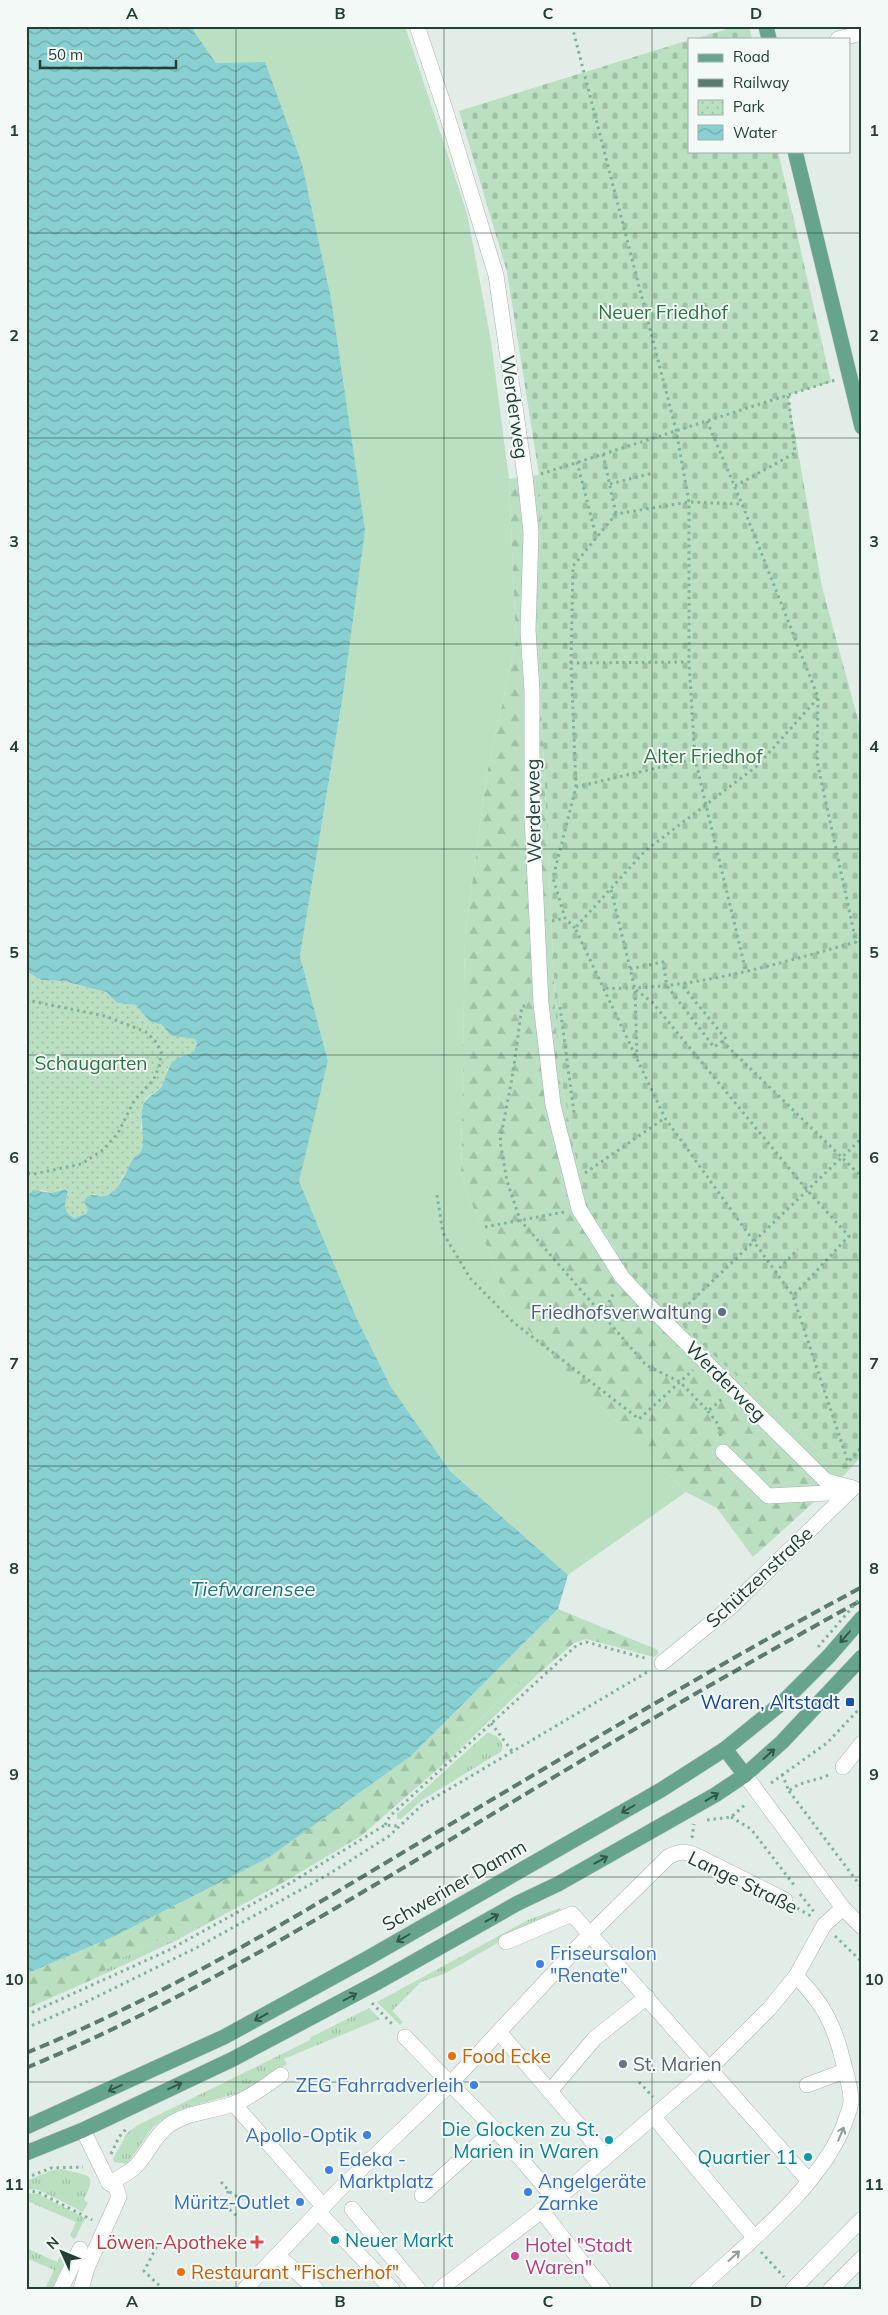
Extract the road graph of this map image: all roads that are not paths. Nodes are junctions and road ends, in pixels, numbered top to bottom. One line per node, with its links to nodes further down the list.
1 (417, 26): 7 (street, Werderweg)
2 (862, 33): 3 (street)
3 (842, 38)
4 (795, 152): 5 (main road)
5 (862, 427)
6 (724, 1452): 7 (street)
7 (853, 1488): 10 (street, Schützenstraße)
8 (862, 1618): 12 (main road, Schweriner Damm, one-way to 12)
9 (862, 1657): 14 (main road, one-way to 9)
10 (662, 1664)
11 (862, 1743): 13 (street)
12 (725, 1749): 14 (main road); 33 (main road, Schweriner Damm, one-way to 33)
13 (844, 1766)
14 (745, 1775): 16 (street); 35 (main road, one-way to 14)
15 (785, 1900): 18 (street, Lange Straße)
16 (843, 1908): 17 (street); 20 (street)
17 (862, 1927)
18 (590, 1934): 19 (street); 21 (street); 22 (street, Lange Straße)
19 (506, 1942)
20 (796, 1976): 24 (street); 25 (street)
21 (646, 1997): 24 (street); 29 (street)
22 (499, 2032): 27 (street, Lange Straße); 29 (street)
23 (405, 2037): 27 (street)
24 (710, 2068): 32 (street); 38 (street)
25 (845, 2071): 28 (street); 30 (street)
26 (281, 2075): 31 (street)
27 (451, 2083): 34 (street); 43 (street, Lange Straße)
28 (807, 2085)
29 (551, 2090): 37 (street)
30 (857, 2102): 38 (street, one-way to 30)
31 (234, 2104): 39 (street); 42 (street)
32 (654, 2117): 37 (street); 46 (street)
33 (26, 2127)
34 (495, 2129): 40 (street); 41 (street)
35 (83, 2130): 36 (main road); 39 (street)
36 (26, 2153)
37 (606, 2156): 41 (street)
38 (809, 2181): 46 (street)
39 (109, 2183): 55 (street)
40 (422, 2196)
41 (556, 2200): 44 (street)
42 (320, 2209): 43 (street); 43 (street); 48 (street)
43 (347, 2210): 49 (street); 49 (street)
44 (541, 2210): 52 (street); 60 (street)
45 (862, 2219): 53 (street)
46 (752, 2239): 61 (street, one-way to 46)
47 (80, 2249): 54 (street)
48 (277, 2255): 56 (street); 57 (street)
49 (376, 2256): 51 (street); 58 (street)
50 (862, 2258): 62 (street)
51 (414, 2285)
52 (445, 2285): 59 (street)
53 (793, 2288)
54 (61, 2289)
55 (81, 2289)
56 (245, 2289)
57 (316, 2289)
58 (392, 2289)
59 (428, 2289)
60 (603, 2289)
61 (698, 2289)
62 (831, 2289)

